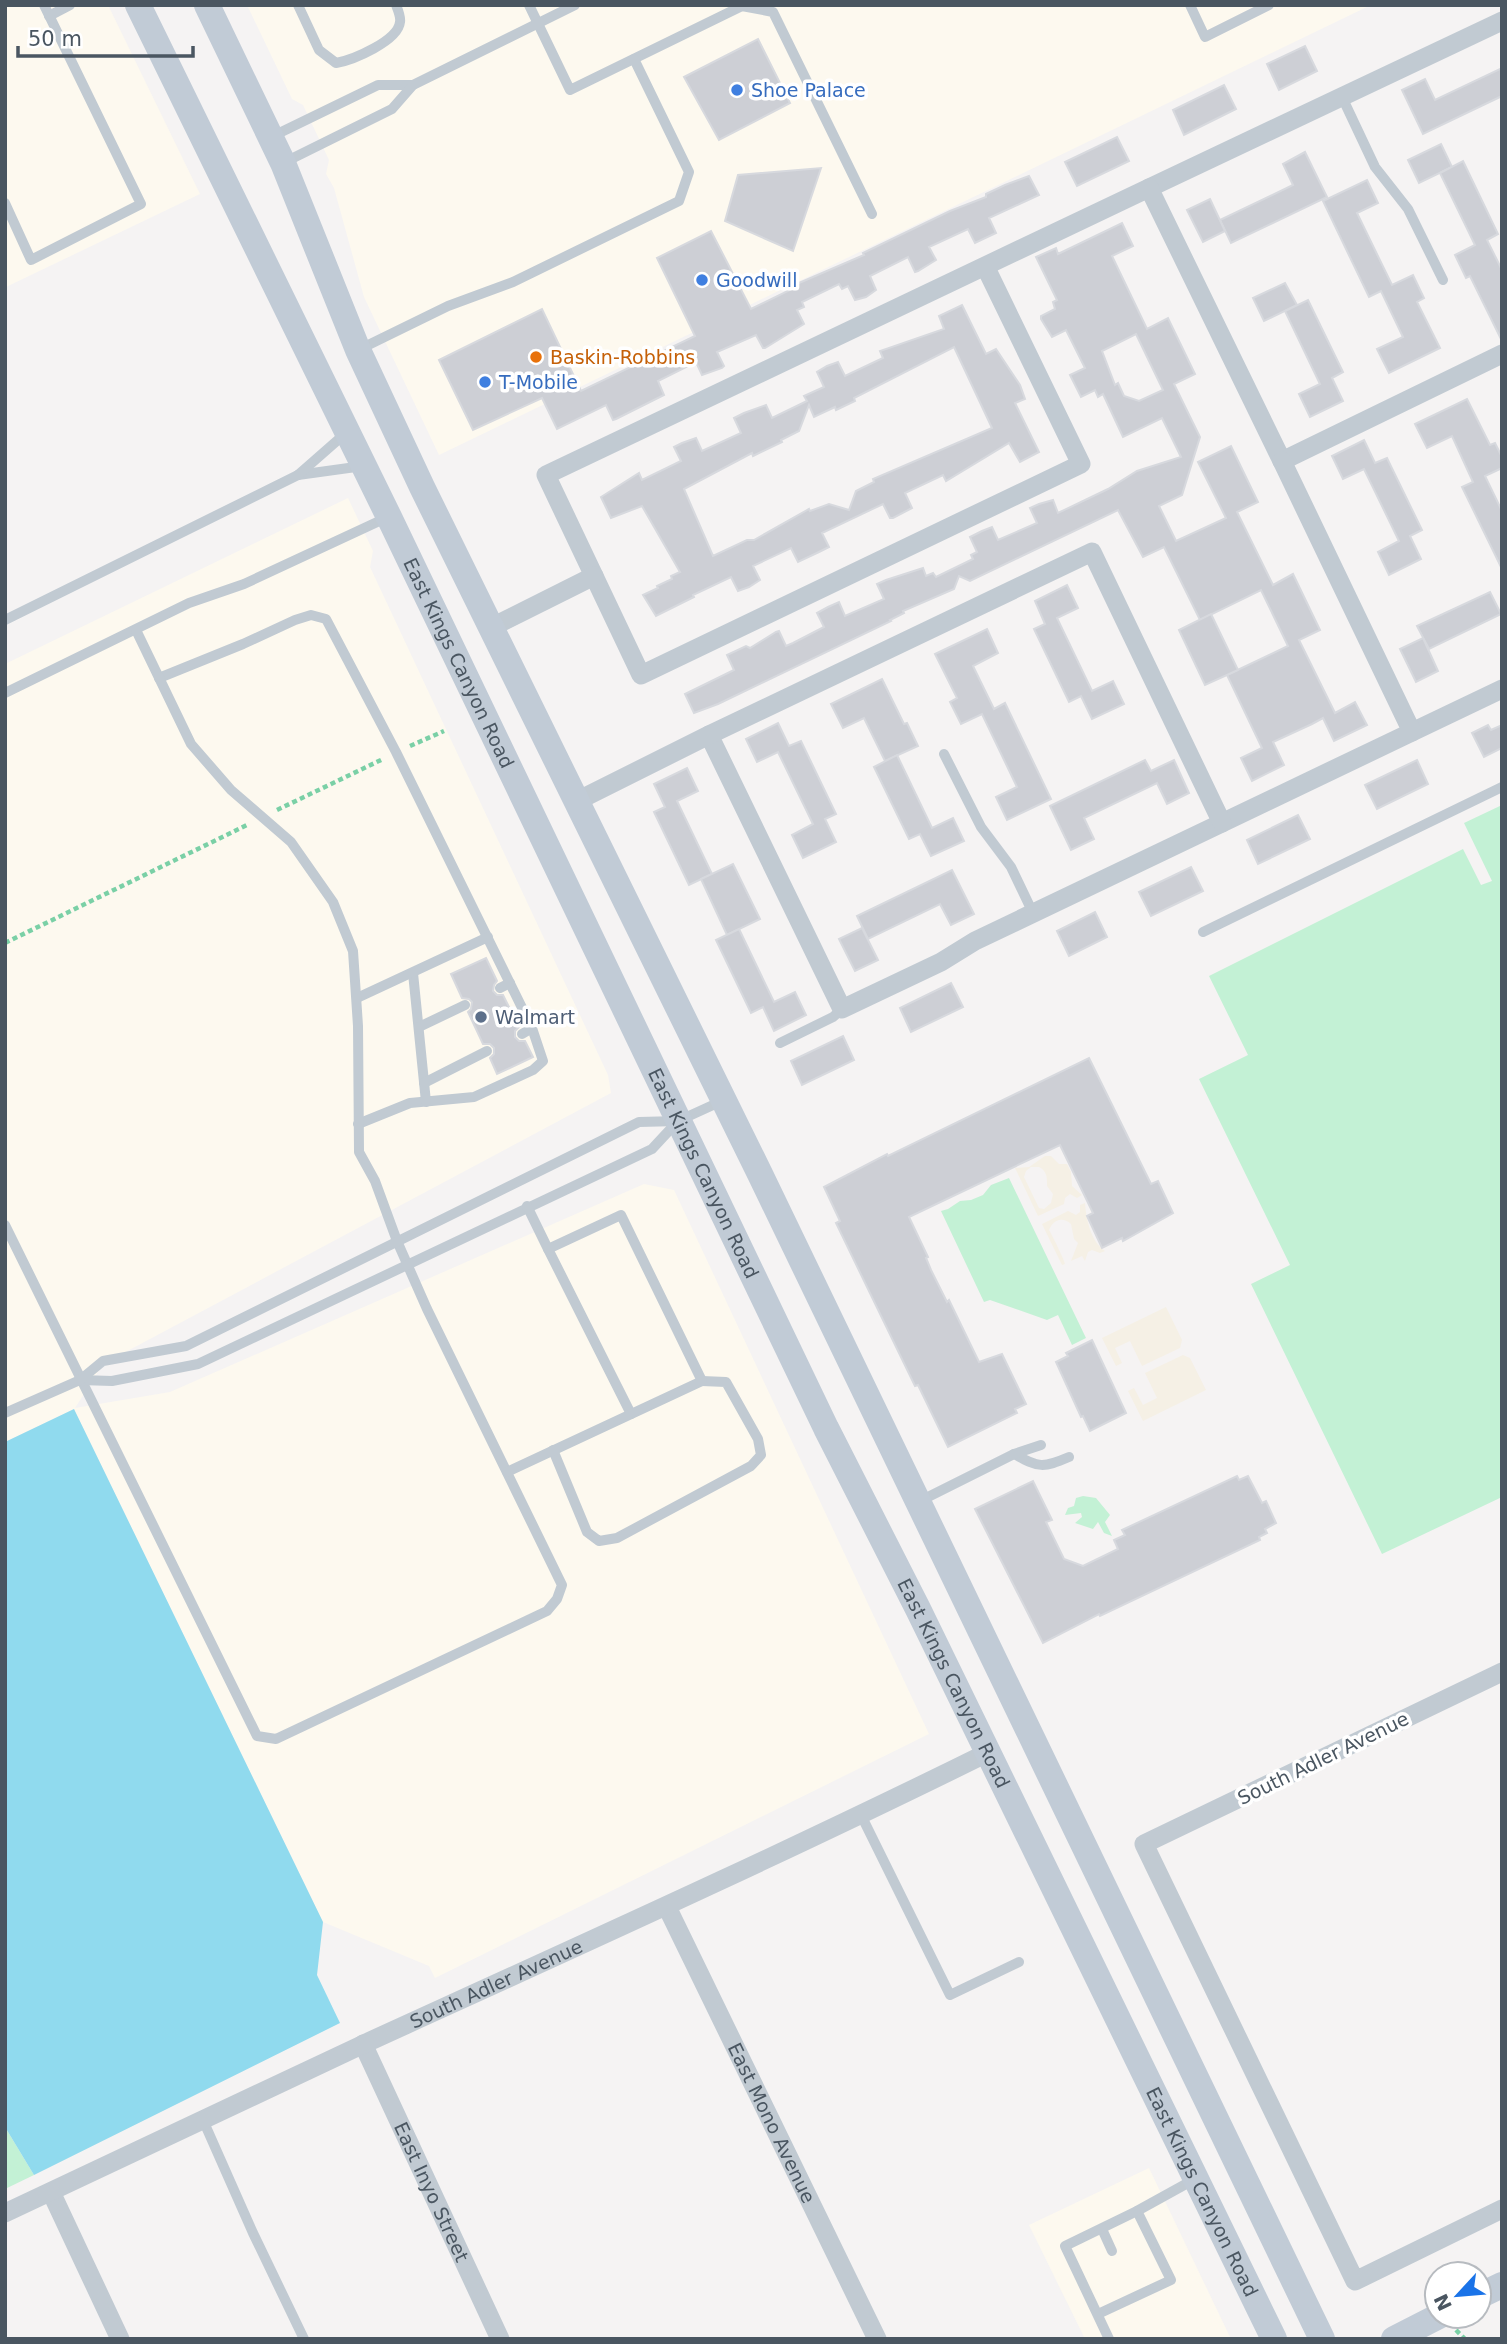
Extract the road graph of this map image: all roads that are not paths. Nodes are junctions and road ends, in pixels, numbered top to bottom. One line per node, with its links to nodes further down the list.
1 (44, 5): 12 (lane)
2 (71, 5): 12 (lane)
3 (138, 5): 27 (main road, East Kings Canyon Road)
4 (207, 5): 18 (main road)
5 (298, 5): 6 (lane)
6 (396, 5)
7 (529, 5): 14 (lane)
8 (575, 5): 14 (lane)
9 (1190, 5): 10 (lane)
10 (1269, 5)
11 (741, 6): 15 (lane); 22 (lane)
12 (49, 16): 21 (lane)
13 (1502, 21): 17 (street)
14 (538, 24): 15 (lane); 16 (lane)
15 (634, 59): 25 (lane)
16 (412, 85): 18 (lane); 19 (lane)
17 (1342, 97): 20 (street); 24 (lane)
18 (271, 137): 19 (main road)
19 (283, 163): 25 (main road)
20 (1149, 188): 23 (street); 28 (street)
21 (5, 203)
22 (872, 214)
23 (985, 266): 32 (street); 32 (street)
24 (1443, 280)
25 (358, 350): 34 (main road)
26 (1502, 354): 28 (street)
27 (347, 431): 29 (main road, East Kings Canyon Road); 30 (lane)
28 (1282, 461): 39 (street)
29 (364, 466): 30 (lane); 31 (main road, East Kings Canyon Road)
30 (298, 475): 33 (lane)
31 (388, 517): 35 (lane); 60 (main road, East Kings Canyon Road)
32 (594, 576): 34 (street)
33 (5, 620)
34 (490, 628): 43 (main road)
35 (136, 630): 36 (lane); 38 (lane)
36 (159, 678): 47 (lane); 49 (lane)
37 (1502, 689): 39 (street)
38 (5, 693)
39 (1412, 732): 44 (street)
40 (709, 735): 43 (street); 44 (street); 51 (street)
41 (944, 754): 45 (lane)
42 (1502, 787): 46 (lane)
43 (577, 801): 58 (main road)
44 (1222, 823): 45 (street)
45 (1033, 913): 51 (street)
46 (1203, 932)
47 (488, 937): 48 (lane); 53 (lane)
48 (413, 973): 49 (lane); 52 (lane)
49 (357, 998): 61 (lane)
50 (465, 1005): 52 (lane)
51 (842, 1009): 55 (lane)
52 (419, 1027): 57 (lane)
53 (532, 1028): 54 (lane); 59 (lane)
54 (522, 1034)
55 (780, 1043)
56 (487, 1051): 57 (lane)
57 (425, 1083): 59 (lane)
58 (724, 1100): 60 (lane); 76 (main road)
59 (426, 1101): 61 (lane)
60 (678, 1121): 62 (lane); 64 (lane); 78 (main road, East Kings Canyon Road)
61 (358, 1125): 64 (lane)
62 (527, 1206): 65 (lane); 66 (lane)
63 (5, 1225): 67 (lane)
64 (397, 1241): 66 (lane); 67 (lane)
65 (548, 1249): 68 (lane); 70 (lane)
66 (407, 1264): 67 (lane); 75 (lane)
67 (80, 1380): 69 (lane); 75 (lane)
68 (702, 1381): 70 (lane); 72 (lane)
69 (5, 1413)
70 (631, 1414): 72 (lane)
71 (1041, 1445): 73 (lane)
72 (553, 1450): 75 (lane)
73 (1014, 1454): 74 (lane); 76 (lane)
74 (1069, 1457)
75 (507, 1472)
76 (918, 1502): 101 (main road)
77 (1502, 1672): 86 (street, South Adler Avenue)
78 (989, 1752): 79 (street, South Adler Avenue); 84 (main road, East Kings Canyon Road)
79 (861, 1815): 80 (street, South Adler Avenue); 81 (lane)
80 (667, 1907): 82 (street, South Adler Avenue); 98 (street, East Mono Avenue)
81 (1019, 1962)
82 (363, 2044): 83 (street, South Adler Avenue); 97 (street, East Inyo Street)
83 (203, 2120): 85 (street, South Adler Avenue); 96 (lane)
84 (1195, 2179): 87 (lane); 100 (main road, East Kings Canyon Road)
85 (51, 2192): 88 (street, South Adler Avenue); 95 (street)
86 (1502, 2209)
87 (1137, 2211): 89 (lane); 92 (lane)
88 (5, 2213)
89 (1102, 2229): 90 (lane); 93 (lane)
90 (1112, 2250)
91 (1129, 2286): 92 (lane)
92 (1135, 2297): 93 (lane)
93 (1098, 2314): 99 (lane)
94 (1423, 2324): 102 (main road)
95 (120, 2339)
96 (304, 2339)
97 (500, 2339)
98 (877, 2339)
99 (1109, 2339)
100 (1274, 2339)
101 (1322, 2339)
102 (1394, 2339)

